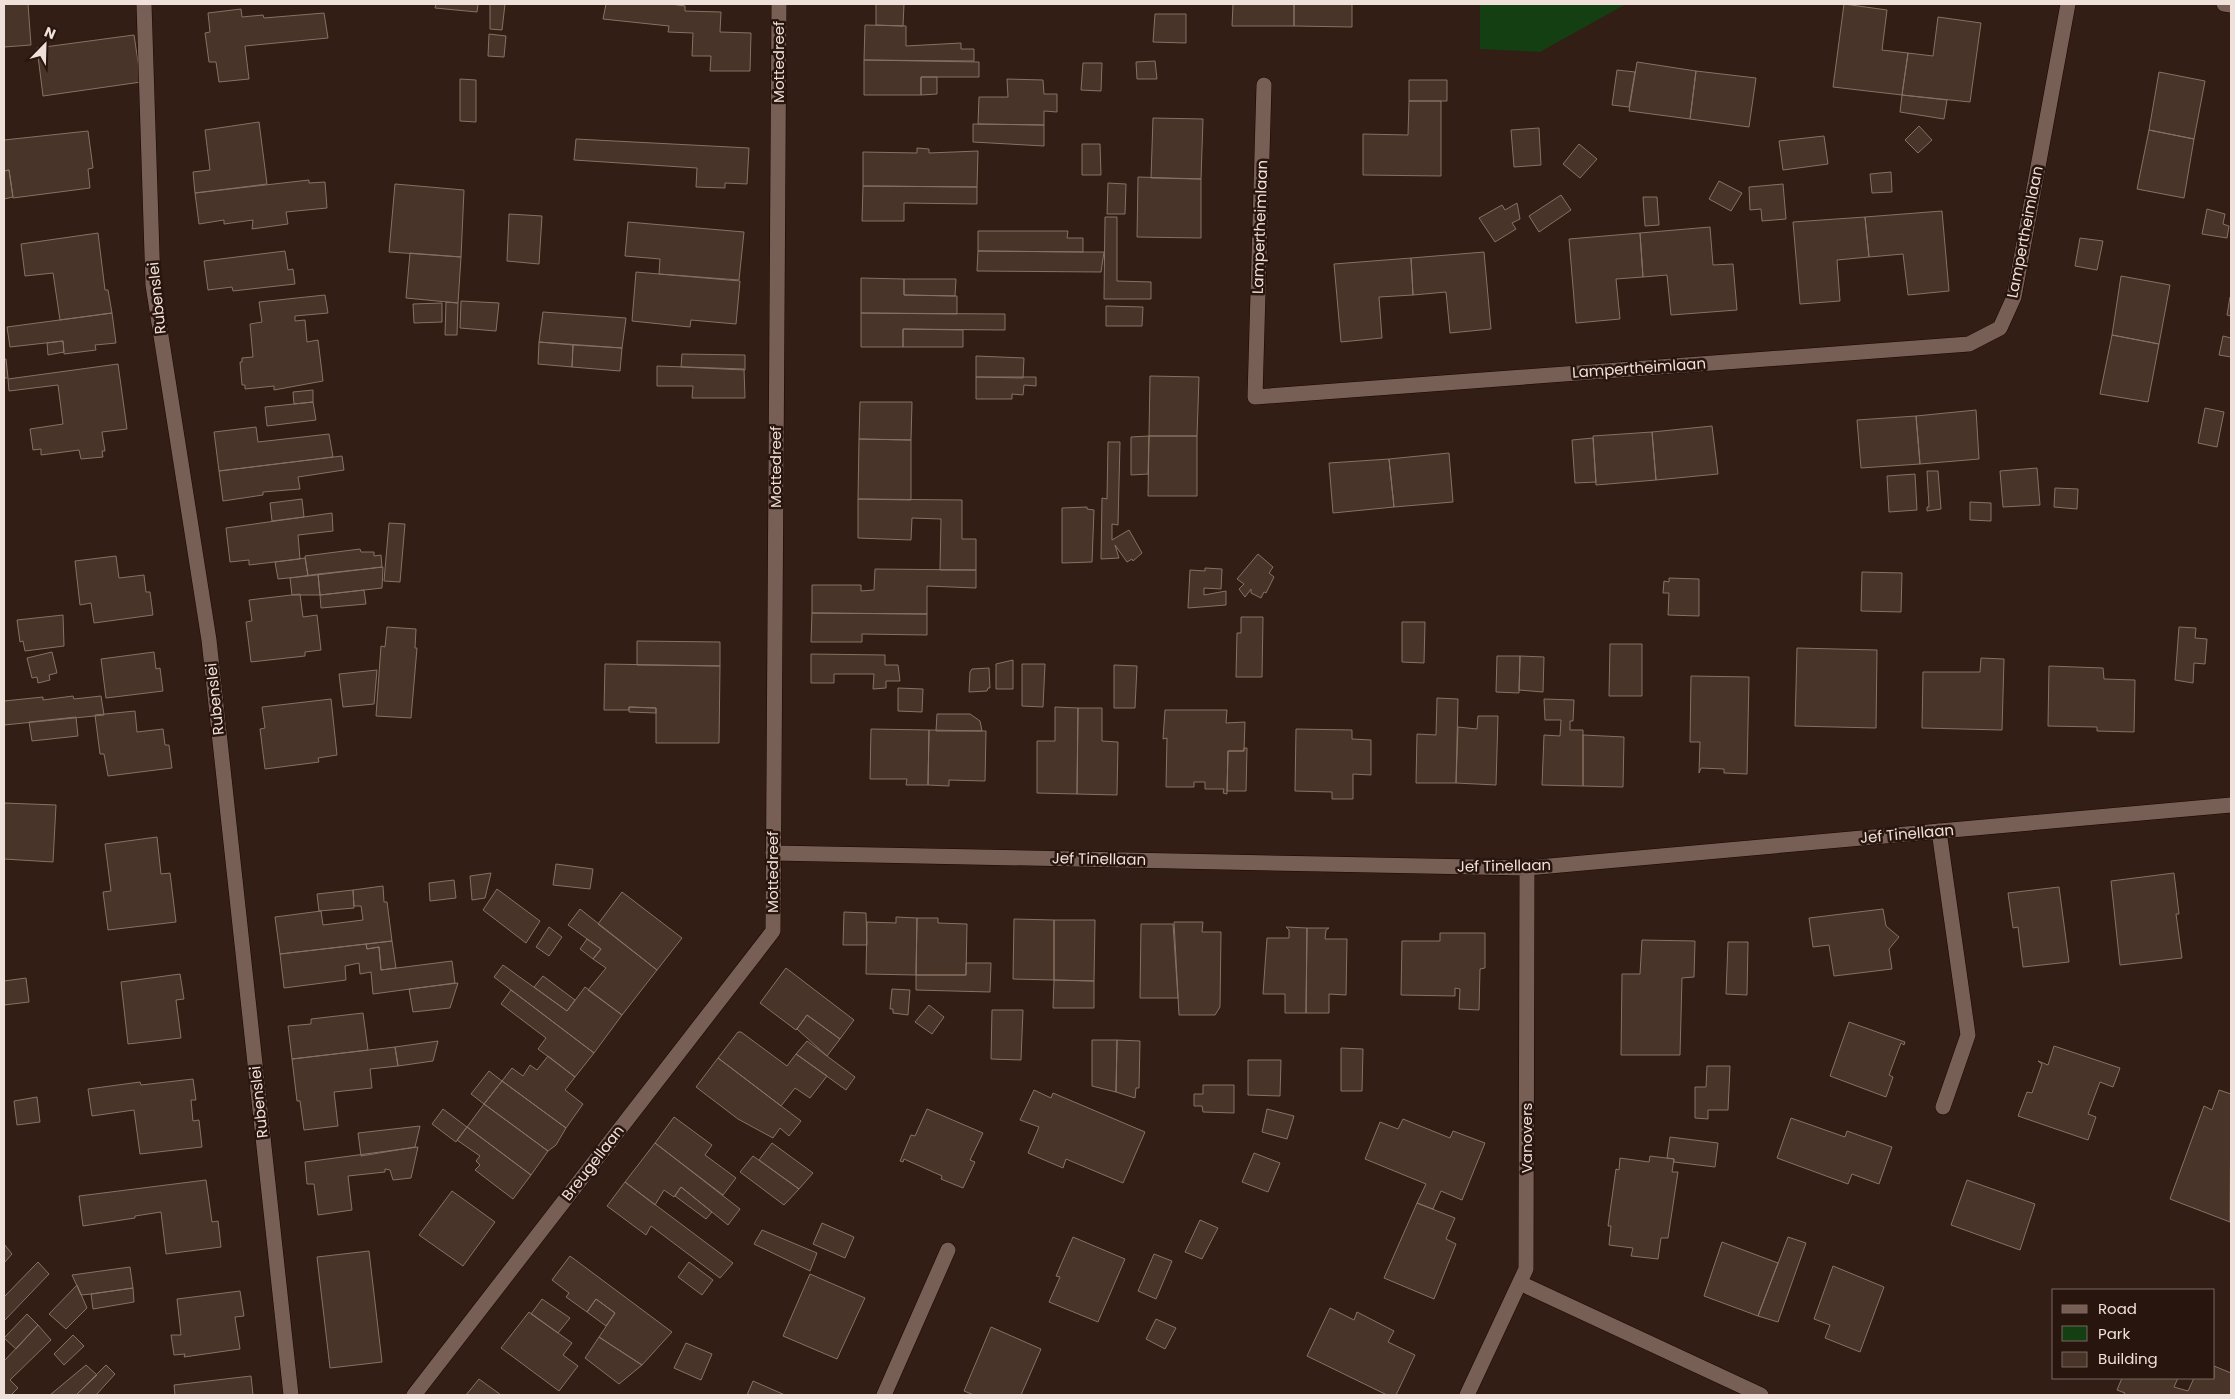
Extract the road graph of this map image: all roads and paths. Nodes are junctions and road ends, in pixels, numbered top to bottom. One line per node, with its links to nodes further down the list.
1 (144, 4): 15 (street, Rubenslei)
2 (779, 4): 9 (street, Mottedreef)
3 (2068, 4): 6 (street, Lampertheimlaan)
4 (2224, 4): 5 (street)
5 (2231, 5)
6 (1264, 85)
7 (2231, 805): 8 (street, Jef Tinellaan)
8 (1939, 831): 10 (street, Jef Tinellaan); 12 (street)
9 (773, 852): 10 (street, Jef Tinellaan); 11 (street, Mottedreef)
10 (1527, 868): 14 (street, Vanovers)
11 (773, 931): 16 (street, Breugellaan)
12 (1943, 1108)
13 (948, 1250): 17 (street)
14 (1520, 1283): 18 (street, Vanovers); 19 (street)
15 (291, 1395)
16 (414, 1395)
17 (884, 1395)
18 (1467, 1395)
19 (1761, 1395)

